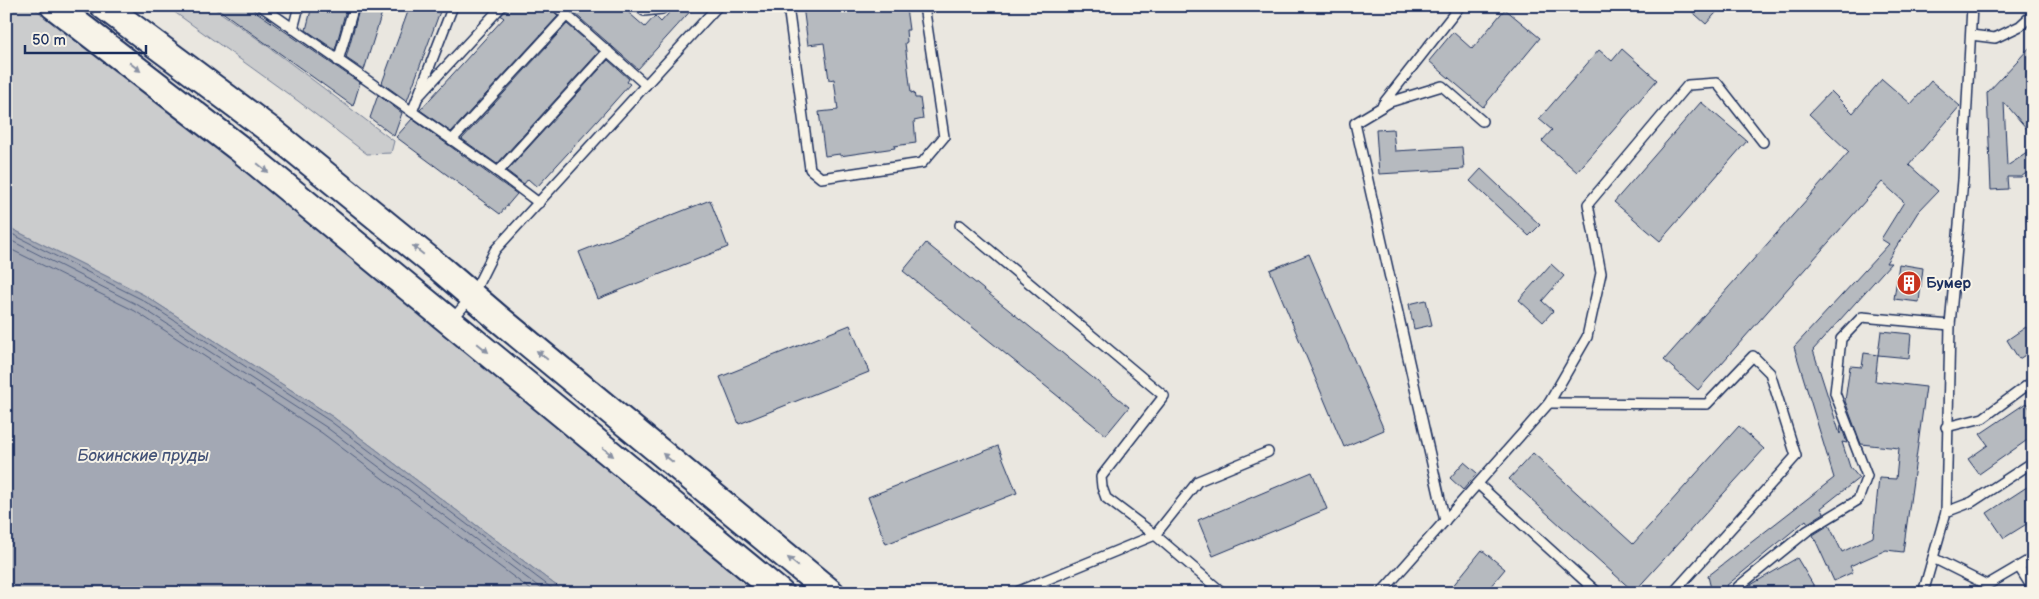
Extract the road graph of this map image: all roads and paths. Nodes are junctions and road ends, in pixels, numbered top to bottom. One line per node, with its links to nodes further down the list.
1 (54, 6): 33 (main road, one-way to 33)
2 (104, 6): 32 (main road, one-way to 2)
3 (261, 6): 18 (lane)
4 (299, 6): 18 (lane)
5 (354, 6): 21 (lane)
6 (453, 6): 23 (lane)
7 (502, 6): 23 (lane)
8 (556, 6): 17 (lane)
9 (638, 6): 10 (lane)
10 (664, 6)
11 (718, 6): 22 (lane)
12 (788, 6): 13 (lane)
13 (924, 6)
14 (1460, 6): 24 (lane)
15 (1972, 6): 19 (lane)
16 (2033, 14): 19 (lane)
17 (567, 16): 20 (lane); 27 (lane)
18 (293, 29): 21 (lane)
19 (1971, 35): 34 (lane)
20 (608, 52): 22 (lane); 29 (lane)
21 (338, 61): 25 (lane)
22 (646, 85): 30 (lane)
23 (418, 97): 25 (lane)
24 (1378, 109): 26 (lane); 42 (lane)
25 (412, 112): 27 (lane)
26 (1482, 121)
27 (452, 140): 29 (lane)
28 (1763, 142): 36 (lane)
29 (498, 172): 30 (lane)
30 (539, 203): 32 (lane)
31 (960, 225): 43 (lane)
32 (472, 296): 33 (lane); 50 (main road, one-way to 32)
33 (450, 322): 49 (main road, one-way to 49)
34 (1950, 325): 37 (lane); 55 (lane)
35 (2033, 381): 37 (lane)
36 (1549, 403): 40 (lane); 54 (lane)
37 (1946, 428): 41 (lane)
38 (1268, 452): 43 (lane)
39 (2033, 462): 41 (lane)
40 (1478, 484): 42 (lane); 53 (lane)
41 (1946, 512): 44 (lane)
42 (1445, 521): 52 (lane)
43 (1155, 536): 48 (lane); 51 (lane)
44 (1933, 558): 46 (lane); 56 (lane)
45 (2033, 558): 46 (lane)
46 (2019, 567): 47 (lane)
47 (2033, 589)
48 (1019, 592)
49 (780, 593)
50 (831, 593)
51 (1223, 593)
52 (1381, 593)
53 (1598, 593)
54 (1673, 593)
55 (1739, 593)
56 (1923, 593)

